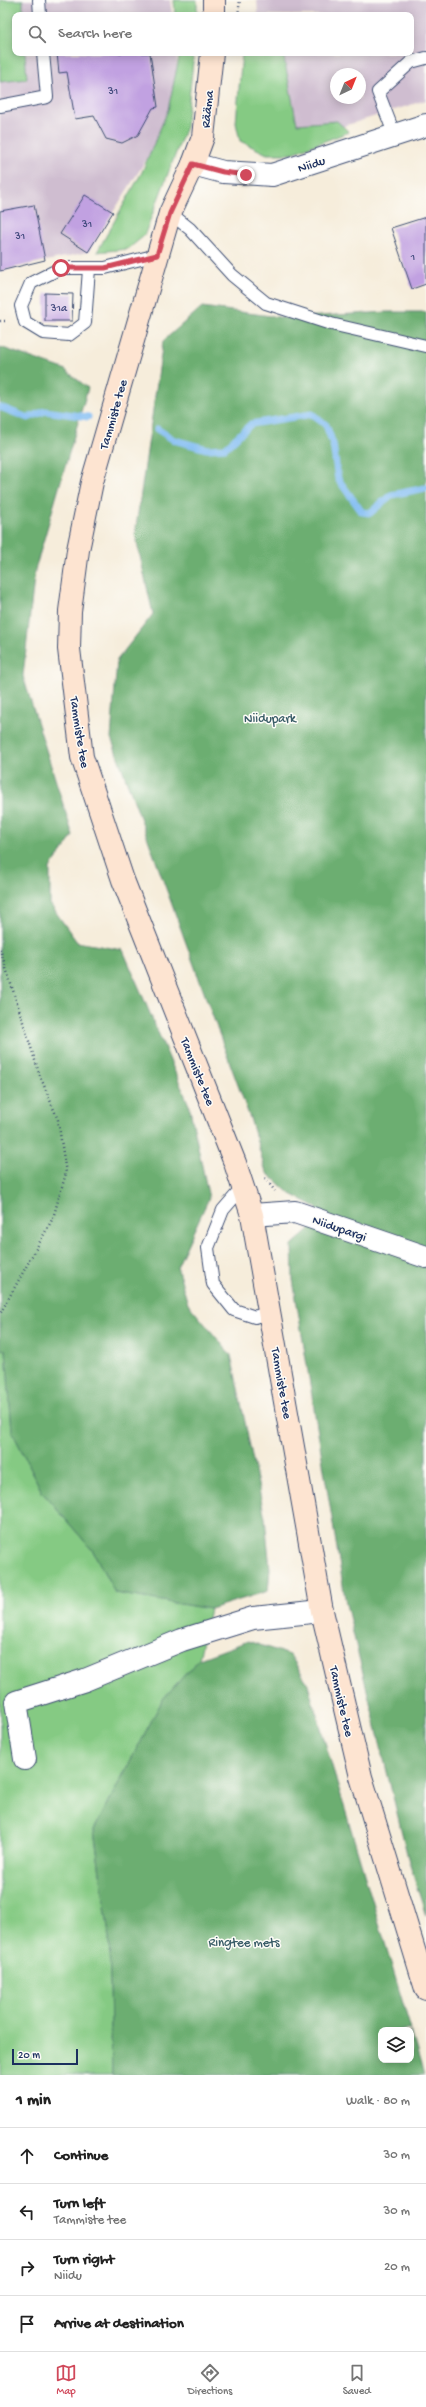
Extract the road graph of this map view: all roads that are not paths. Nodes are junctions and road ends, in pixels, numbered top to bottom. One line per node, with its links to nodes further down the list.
1 (39, 0): 3 (lane)
2 (214, 0): 4 (main road)
3 (40, 12)
4 (214, 12)
5 (43, 56): 8 (lane)
6 (212, 56): 11 (main road, Rääma)
7 (426, 58): 10 (lane)
8 (0, 106)
9 (426, 125): 10 (street, Niidu)
10 (394, 136): 11 (street, Niidu)
11 (193, 164): 12 (main road, Tammiste tee)
12 (170, 213): 13 (main road, Tammiste tee); 15 (lane)
13 (157, 255): 14 (lane); 16 (main road, Tammiste tee)
14 (89, 269): 14 (lane)
15 (426, 346)
16 (243, 1187): 17 (main road, Tammiste tee); 19 (lane)
17 (252, 1215): 18 (street, Niidupargi); 19 (main road, Tammiste tee)
18 (426, 1257)
19 (270, 1311): 20 (main road, Tammiste tee)
20 (322, 1611): 21 (street); 22 (main road, Tammiste tee)
21 (25, 1759)
22 (426, 1989)

